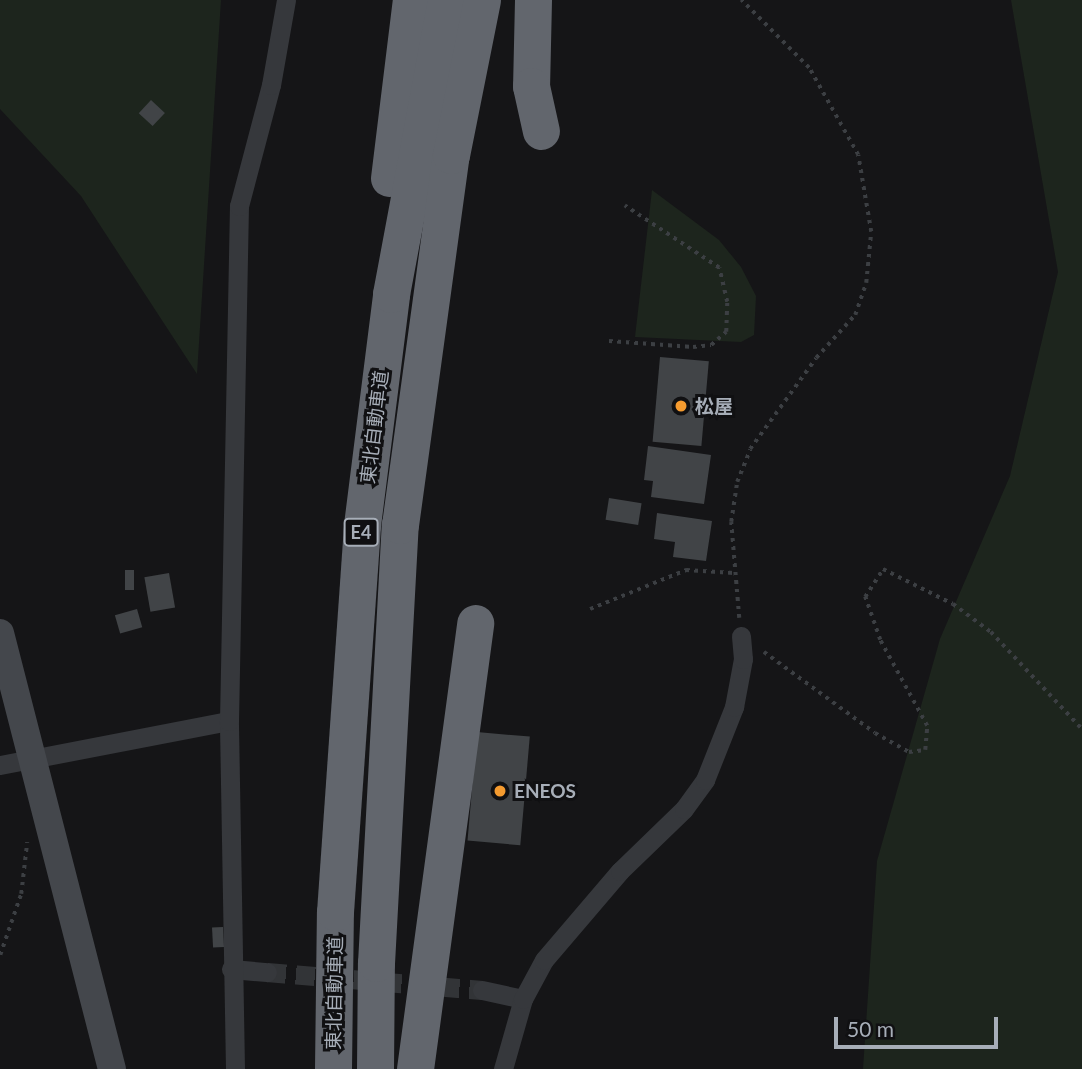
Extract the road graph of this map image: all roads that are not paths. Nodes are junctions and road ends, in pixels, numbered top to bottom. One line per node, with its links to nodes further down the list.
1 (286, 0): 11 (street)
2 (411, 0): 7 (highway)
3 (446, 0): 7 (highway, 東北自動車道 / E4)
4 (482, 0): 21 (highway, 東北自動車道 / E4)
5 (533, 0): 6 (highway)
6 (541, 131)
7 (362, 525): 20 (highway, 東北自動車道 / E4)
8 (475, 623): 22 (highway)
9 (0, 633): 12 (street)
10 (741, 636): 17 (street)
11 (229, 721): 12 (street); 14 (street)
12 (33, 757): 13 (street); 18 (street)
13 (0, 765)
14 (231, 969): 15 (street); 19 (street)
15 (267, 972)
16 (482, 990): 17 (street)
17 (523, 999): 23 (street)
18 (112, 1069)
19 (234, 1069)
20 (334, 1069)
21 (374, 1069)
22 (415, 1069)
23 (503, 1069)

